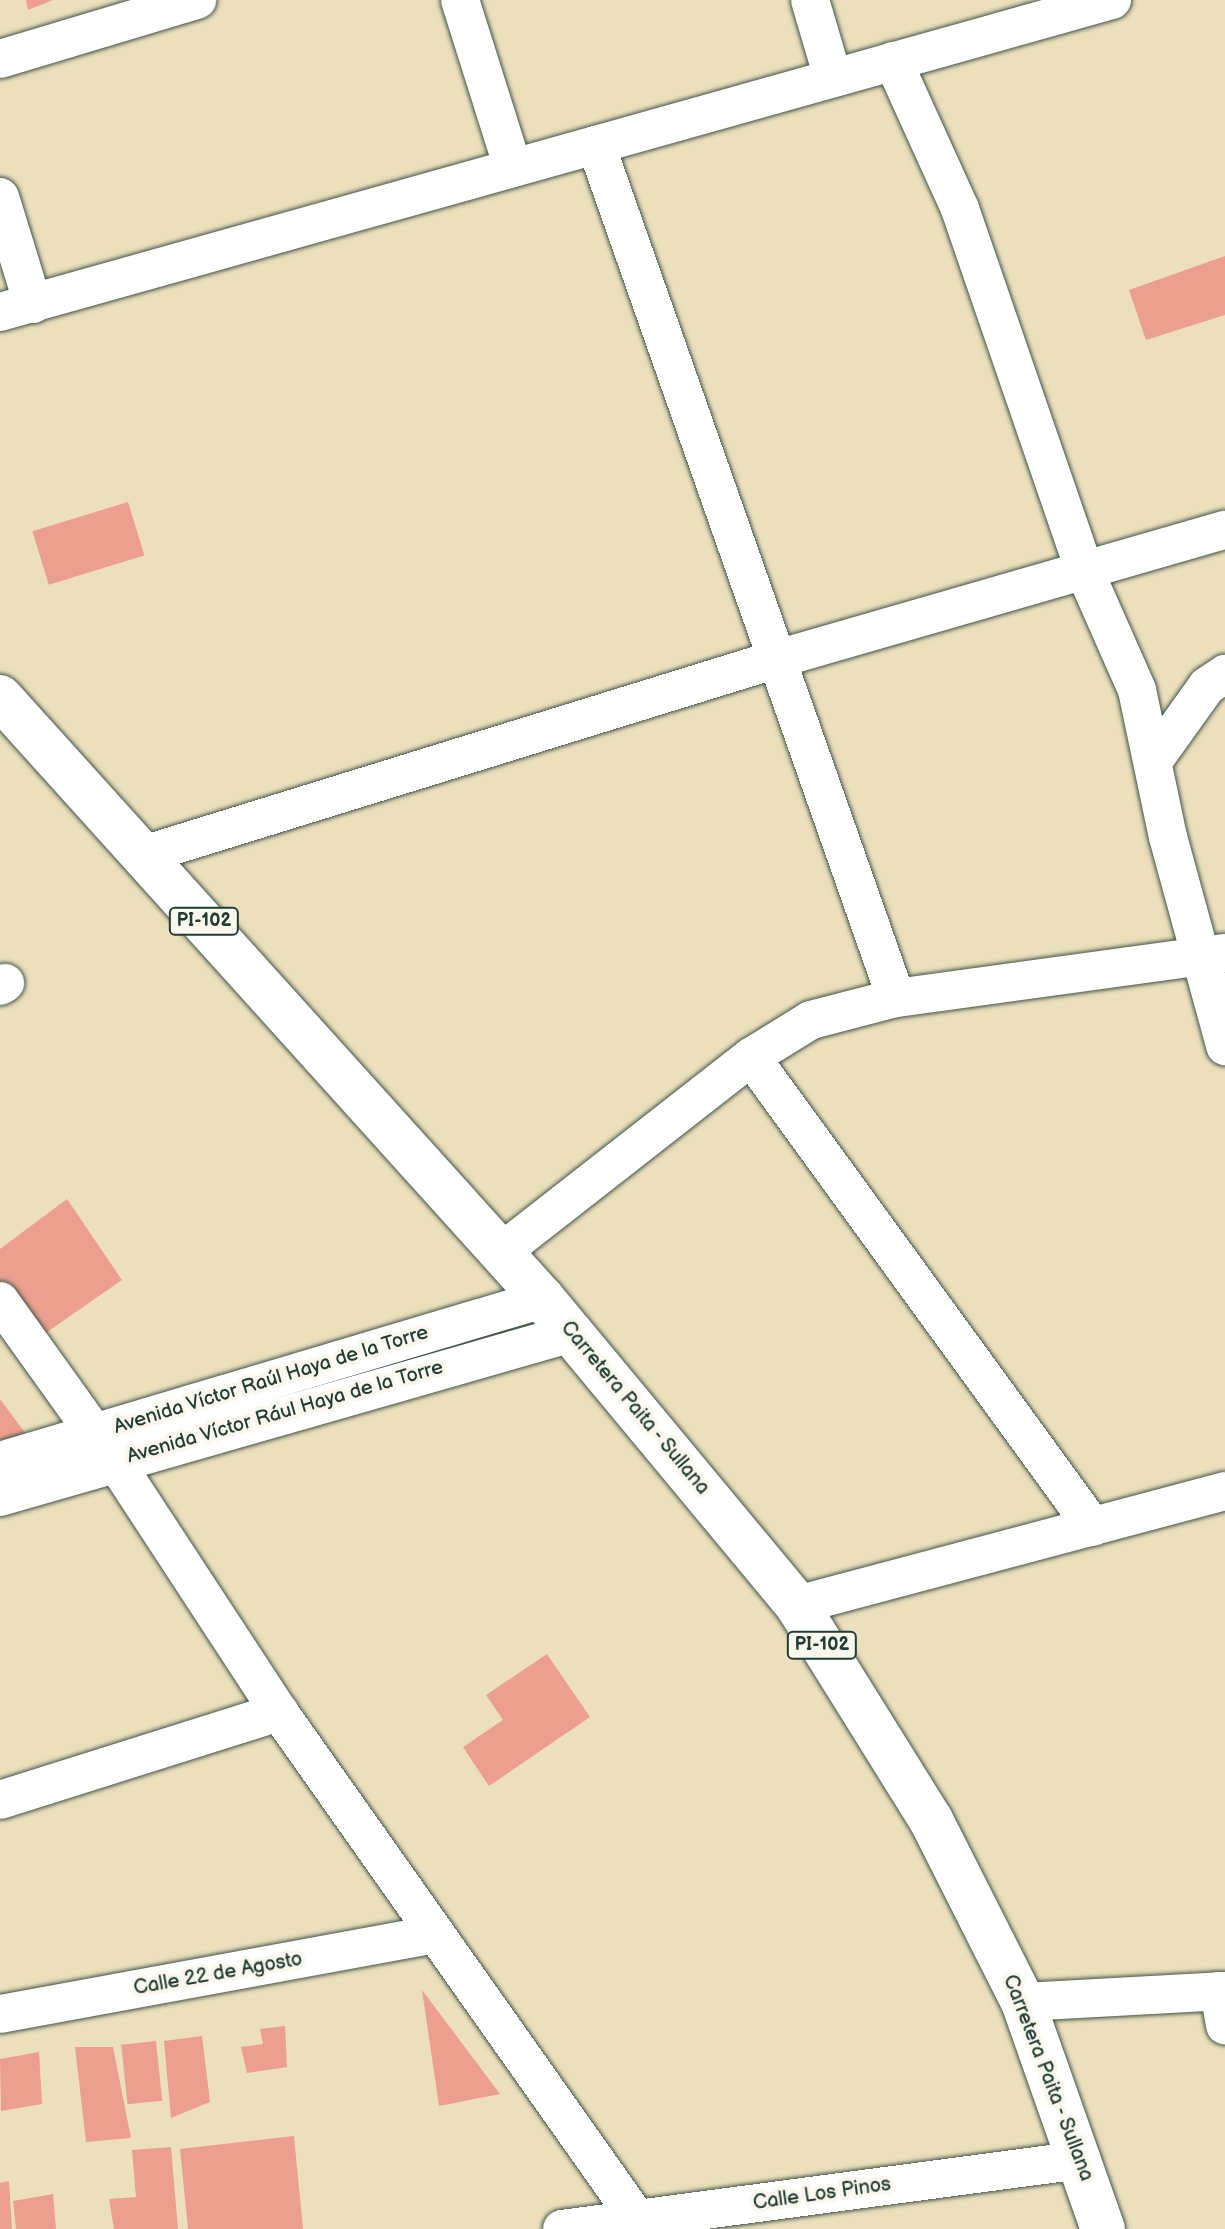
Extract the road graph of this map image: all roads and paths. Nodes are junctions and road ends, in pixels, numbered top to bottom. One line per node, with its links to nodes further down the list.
1 (197, 0): 5 (street)
2 (460, 0): 9 (street)
3 (810, 0): 7 (street)
4 (1112, 0): 6 (street)
5 (0, 59)
6 (893, 61): 7 (street); 13 (street)
7 (833, 78): 8 (street)
8 (596, 145): 9 (street); 14 (street)
9 (513, 168): 11 (street)
10 (0, 197): 11 (street)
11 (17, 308)
12 (1225, 530): 13 (street)
13 (1085, 572): 14 (street); 17 (street)
14 (777, 659): 18 (street); 20 (street)
15 (1225, 674): 17 (street)
16 (0, 697): 18 (main road, Carretera Paita - Sullana / PI-102)
17 (1154, 760): 19 (street)
18 (143, 855): 23 (main road, Carretera Paita - Sullana / PI-102)
19 (1212, 956): 20 (street); 21 (street)
20 (896, 998): 22 (street)
21 (1225, 1046)
22 (751, 1057): 23 (street); 31 (street)
23 (500, 1253): 24 (main road, Carretera Paita - Sullana / PI-102)
24 (543, 1299): 26 (main road, Carretera Paita - Sullana / PI-102); 27 (street, Avenida Víctor Raúl Haya de la Torre)
25 (0, 1301): 27 (street)
26 (572, 1333): 27 (street, Avenida Víctor Rául Haya de la Torre); 32 (main road, Carretera Paita - Sullana / PI-102)
27 (105, 1446): 28 (street, Avenida Víctor Raúl Haya de la Torre); 30 (street, Avenida Víctor Rául Haya de la Torre); 33 (street)
28 (0, 1461)
29 (1225, 1491): 31 (street)
30 (0, 1497)
31 (1093, 1527): 32 (street)
32 (797, 1605): 36 (main road, Carretera Paita - Sullana / PI-102)
33 (279, 1712): 34 (street); 35 (street)
34 (0, 1800)
35 (436, 1934): 38 (street, Calle 22 de Agosto); 40 (street)
36 (1023, 2002): 37 (street); 39 (main road, Carretera Paita - Sullana / PI-102)
37 (1223, 2002)
38 (0, 2014)
39 (1081, 2160): 40 (street, Calle Los Pinos); 42 (main road, Carretera Paita - Sullana / PI-102)
40 (637, 2219): 41 (street, Calle Los Pinos)
41 (562, 2229)
42 (1103, 2229)

